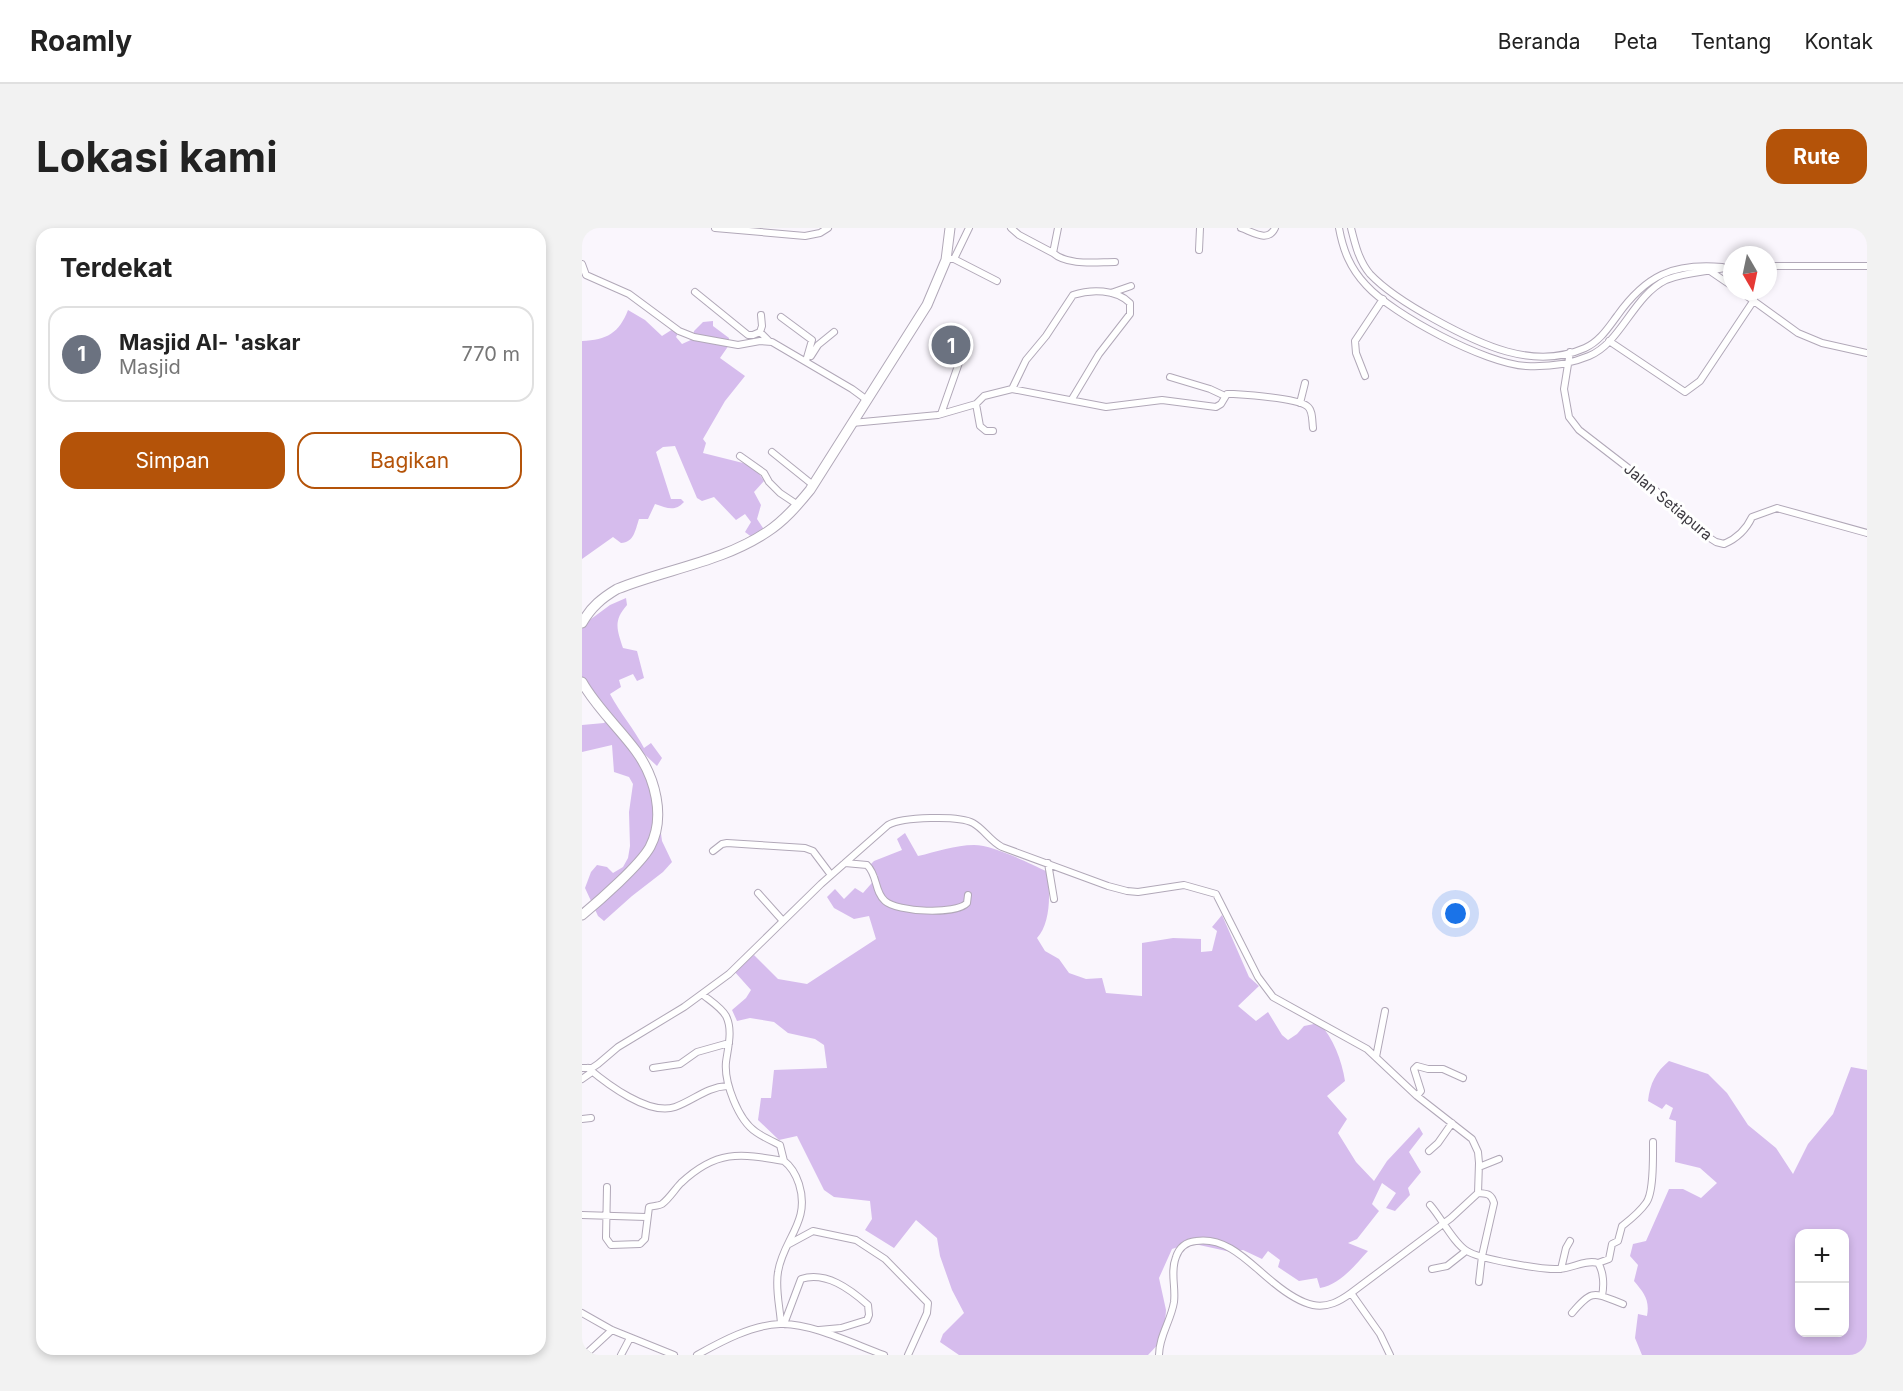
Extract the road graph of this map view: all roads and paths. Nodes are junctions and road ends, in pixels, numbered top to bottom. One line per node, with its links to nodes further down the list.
1 (715, 228): 2 (street)
2 (828, 228)
3 (950, 228): 14 (highway)
4 (969, 228): 14 (street)
5 (1011, 228): 13 (street)
6 (1059, 228): 13 (street)
7 (1200, 228): 12 (street)
8 (1241, 228): 9 (street)
9 (1275, 228)
10 (1339, 228): 28 (street)
11 (1351, 228): 36 (street)
12 (1199, 250)
13 (1053, 253): 15 (street)
14 (950, 259): 24 (street); 47 (highway)
15 (1115, 262)
16 (1705, 265): 17 (street); 22 (street); 36 (street)
17 (1723, 266)
18 (1777, 266): 19 (street)
19 (1867, 266)
20 (1723, 268): 22 (street)
21 (582, 269): 34 (street)
22 (1710, 271): 23 (street); 35 (street)
23 (1723, 280)
24 (997, 281)
25 (1131, 286): 27 (street)
26 (695, 292): 32 (street)
27 (1111, 293): 44 (street); 46 (street)
28 (1383, 299): 40 (street); 41 (street)
29 (1754, 300): 35 (street); 37 (street)
30 (761, 315): 32 (street)
31 (781, 317): 39 (street)
32 (760, 332): 34 (street)
33 (834, 332): 39 (street)
34 (769, 341): 39 (street)
35 (1609, 341): 40 (street)
36 (1570, 352): 40 (street, Jalan Setiapura)
37 (1867, 353)
38 (960, 360): 50 (street)
39 (807, 362): 47 (street)
40 (1568, 363): 58 (street, Jalan Setiapura)
41 (1365, 376)
42 (1170, 377): 45 (street)
43 (1305, 382): 48 (street)
44 (1012, 389): 46 (street); 49 (street)
45 (1225, 396): 46 (street); 48 (street)
46 (1072, 399)
47 (867, 400): 51 (highway)
48 (1300, 403): 52 (street)
49 (976, 404): 50 (street); 53 (street)
50 (941, 414): 51 (street)
51 (852, 423): 56 (highway)
52 (1312, 428)
53 (993, 431)
54 (772, 452): 56 (street)
55 (740, 456): 57 (street)
56 (813, 485): 57 (highway)
57 (798, 505): 59 (highway)
58 (1867, 533)
59 (582, 623)
60 (582, 682): 68 (highway)
61 (713, 851): 64 (street)
62 (845, 863): 63 (street); 64 (street); 66 (street)
63 (1048, 863): 67 (street); 73 (street)
64 (831, 876): 69 (street)
65 (758, 893): 69 (street)
66 (968, 895)
67 (1054, 898)
68 (583, 915)
69 (783, 921): 70 (street)
70 (702, 994): 72 (street); 75 (street)
71 (1385, 1011): 73 (street)
72 (729, 1043): 74 (street); 78 (street)
73 (1376, 1057): 79 (street)
74 (653, 1068)
75 (587, 1069): 77 (street); 78 (street)
76 (1463, 1078): 79 (street)
77 (582, 1079)
78 (728, 1086): 86 (street)
79 (1417, 1096): 82 (street)
80 (591, 1118): 81 (street)
81 (582, 1119)
82 (1452, 1123): 84 (street); 87 (street)
83 (1653, 1142): 99 (street)
84 (1429, 1151)
85 (1499, 1159): 87 (street)
86 (784, 1161): 93 (street); 96 (street)
87 (1479, 1167): 89 (street)
88 (607, 1188): 92 (street)
89 (1478, 1193): 94 (street); 98 (street)
90 (1430, 1204): 94 (street)
91 (582, 1215): 92 (street)
92 (607, 1215): 93 (street); 93 (street)
93 (646, 1217)
94 (1444, 1224): 97 (street); 103 (street)
95 (1570, 1241): 101 (street)
96 (788, 1245): 108 (street); 118 (street)
97 (1466, 1251): 98 (street); 100 (street)
98 (1482, 1256): 101 (street); 102 (street)
99 (1598, 1263): 101 (street); 104 (street)
100 (1432, 1269)
101 (1561, 1269)
102 (1479, 1282)
103 (1351, 1293): 119 (street); 120 (street)
104 (1602, 1296): 105 (street); 107 (street)
105 (1623, 1305)
106 (582, 1313): 109 (street)
107 (1572, 1313)
108 (783, 1324): 110 (street); 110 (street); 116 (street)
109 (612, 1330): 111 (street); 113 (street)
110 (816, 1330): 117 (street)
111 (630, 1338): 112 (street); 114 (street)
112 (666, 1354): 115 (street)
113 (585, 1355)
114 (621, 1355)
115 (674, 1355)
116 (697, 1355)
117 (884, 1355)
118 (908, 1355)
119 (1159, 1355)
120 (1390, 1355)

